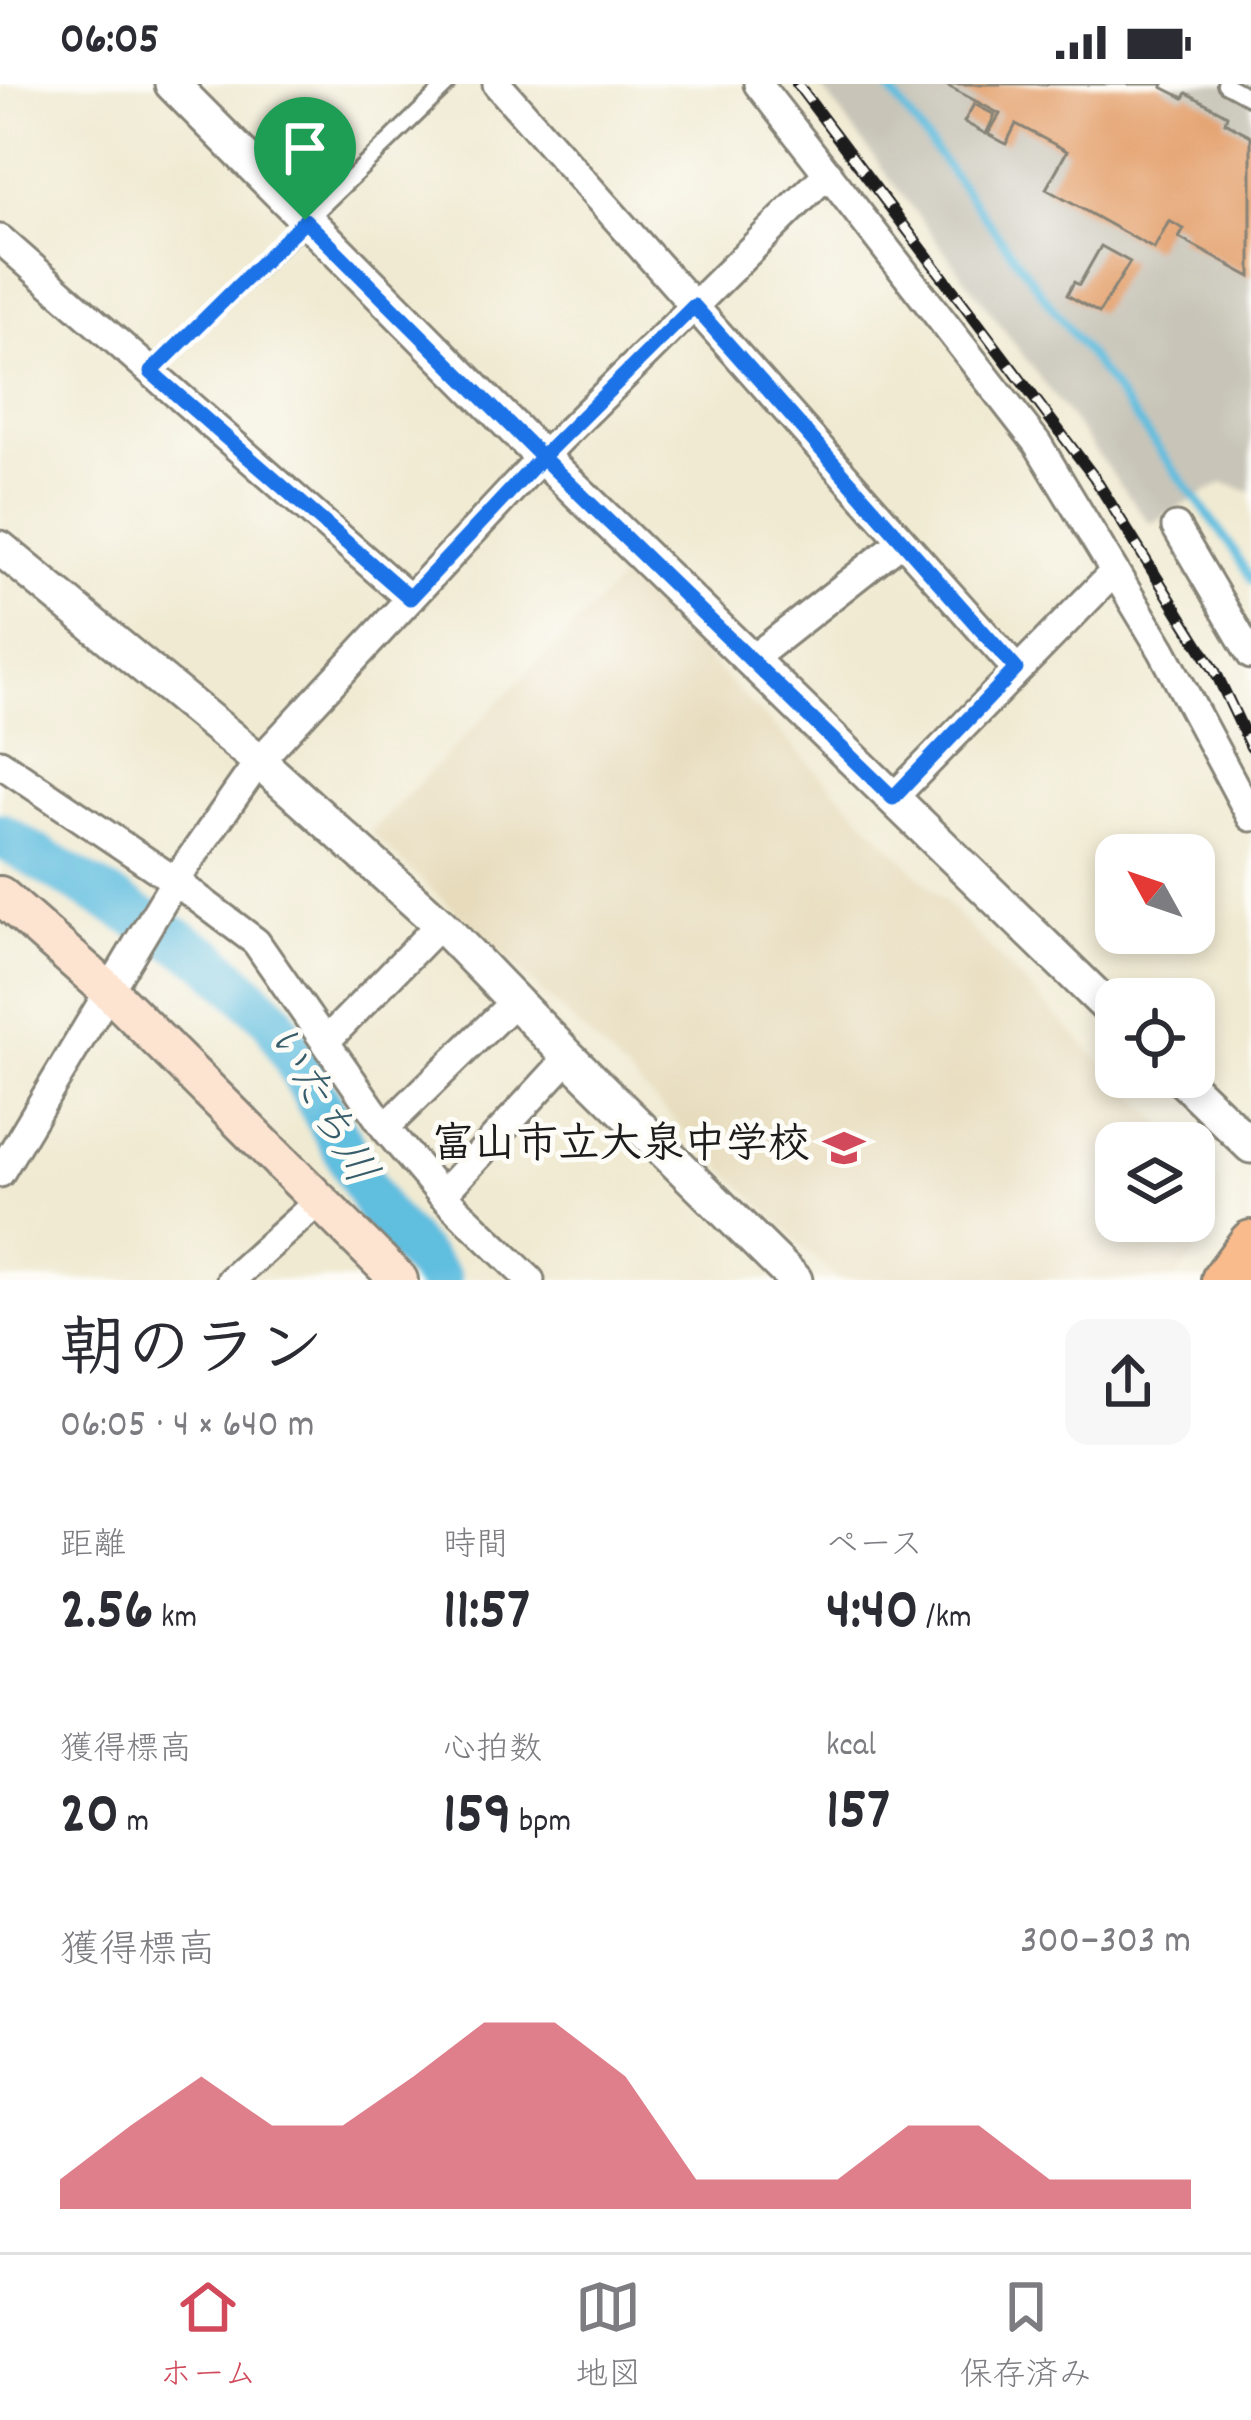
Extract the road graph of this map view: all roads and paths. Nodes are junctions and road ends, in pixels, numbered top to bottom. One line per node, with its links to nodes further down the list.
1 (172, 84): 8 (street)
2 (448, 84): 8 (lane)
3 (497, 84): 10 (street)
4 (758, 84): 7 (street)
5 (1225, 84): 6 (lane)
6 (1251, 98)
7 (828, 173): 10 (street); 16 (street)
8 (305, 220): 11 (lane); 12 (street)
9 (0, 239): 11 (street)
10 (694, 306): 12 (street); 14 (street)
11 (151, 372): 17 (street)
12 (542, 457): 17 (street); 19 (street)
13 (1176, 527): 18 (street)
14 (902, 541): 19 (street); 20 (street)
15 (0, 548): 21 (street)
16 (1114, 572): 20 (street); 24 (street)
17 (410, 598): 21 (street)
18 (1251, 656)
19 (751, 660): 23 (street)
20 (1016, 669): 23 (street)
21 (259, 760): 25 (street); 27 (street)
22 (0, 763): 25 (street)
23 (893, 798): 29 (street)
24 (1251, 817)
25 (168, 892): 28 (street); 31 (street)
26 (0, 895): 28 (main road)
27 (440, 924): 30 (street); 31 (street)
28 (109, 991): 36 (street); 38 (main road)
29 (1095, 995)
30 (515, 1001): 32 (street); 34 (street)
31 (326, 1041): 34 (street)
32 (569, 1058): 37 (street); 43 (street)
33 (1202, 1098): 35 (street)
34 (385, 1128): 37 (street)
35 (1251, 1146)
36 (1, 1167)
37 (442, 1195): 42 (street)
38 (319, 1201): 40 (street); 41 (main road)
39 (1251, 1242): 44 (main road)
40 (231, 1280)
41 (399, 1280)
42 (530, 1280)
43 (794, 1280)
44 (1223, 1280)

